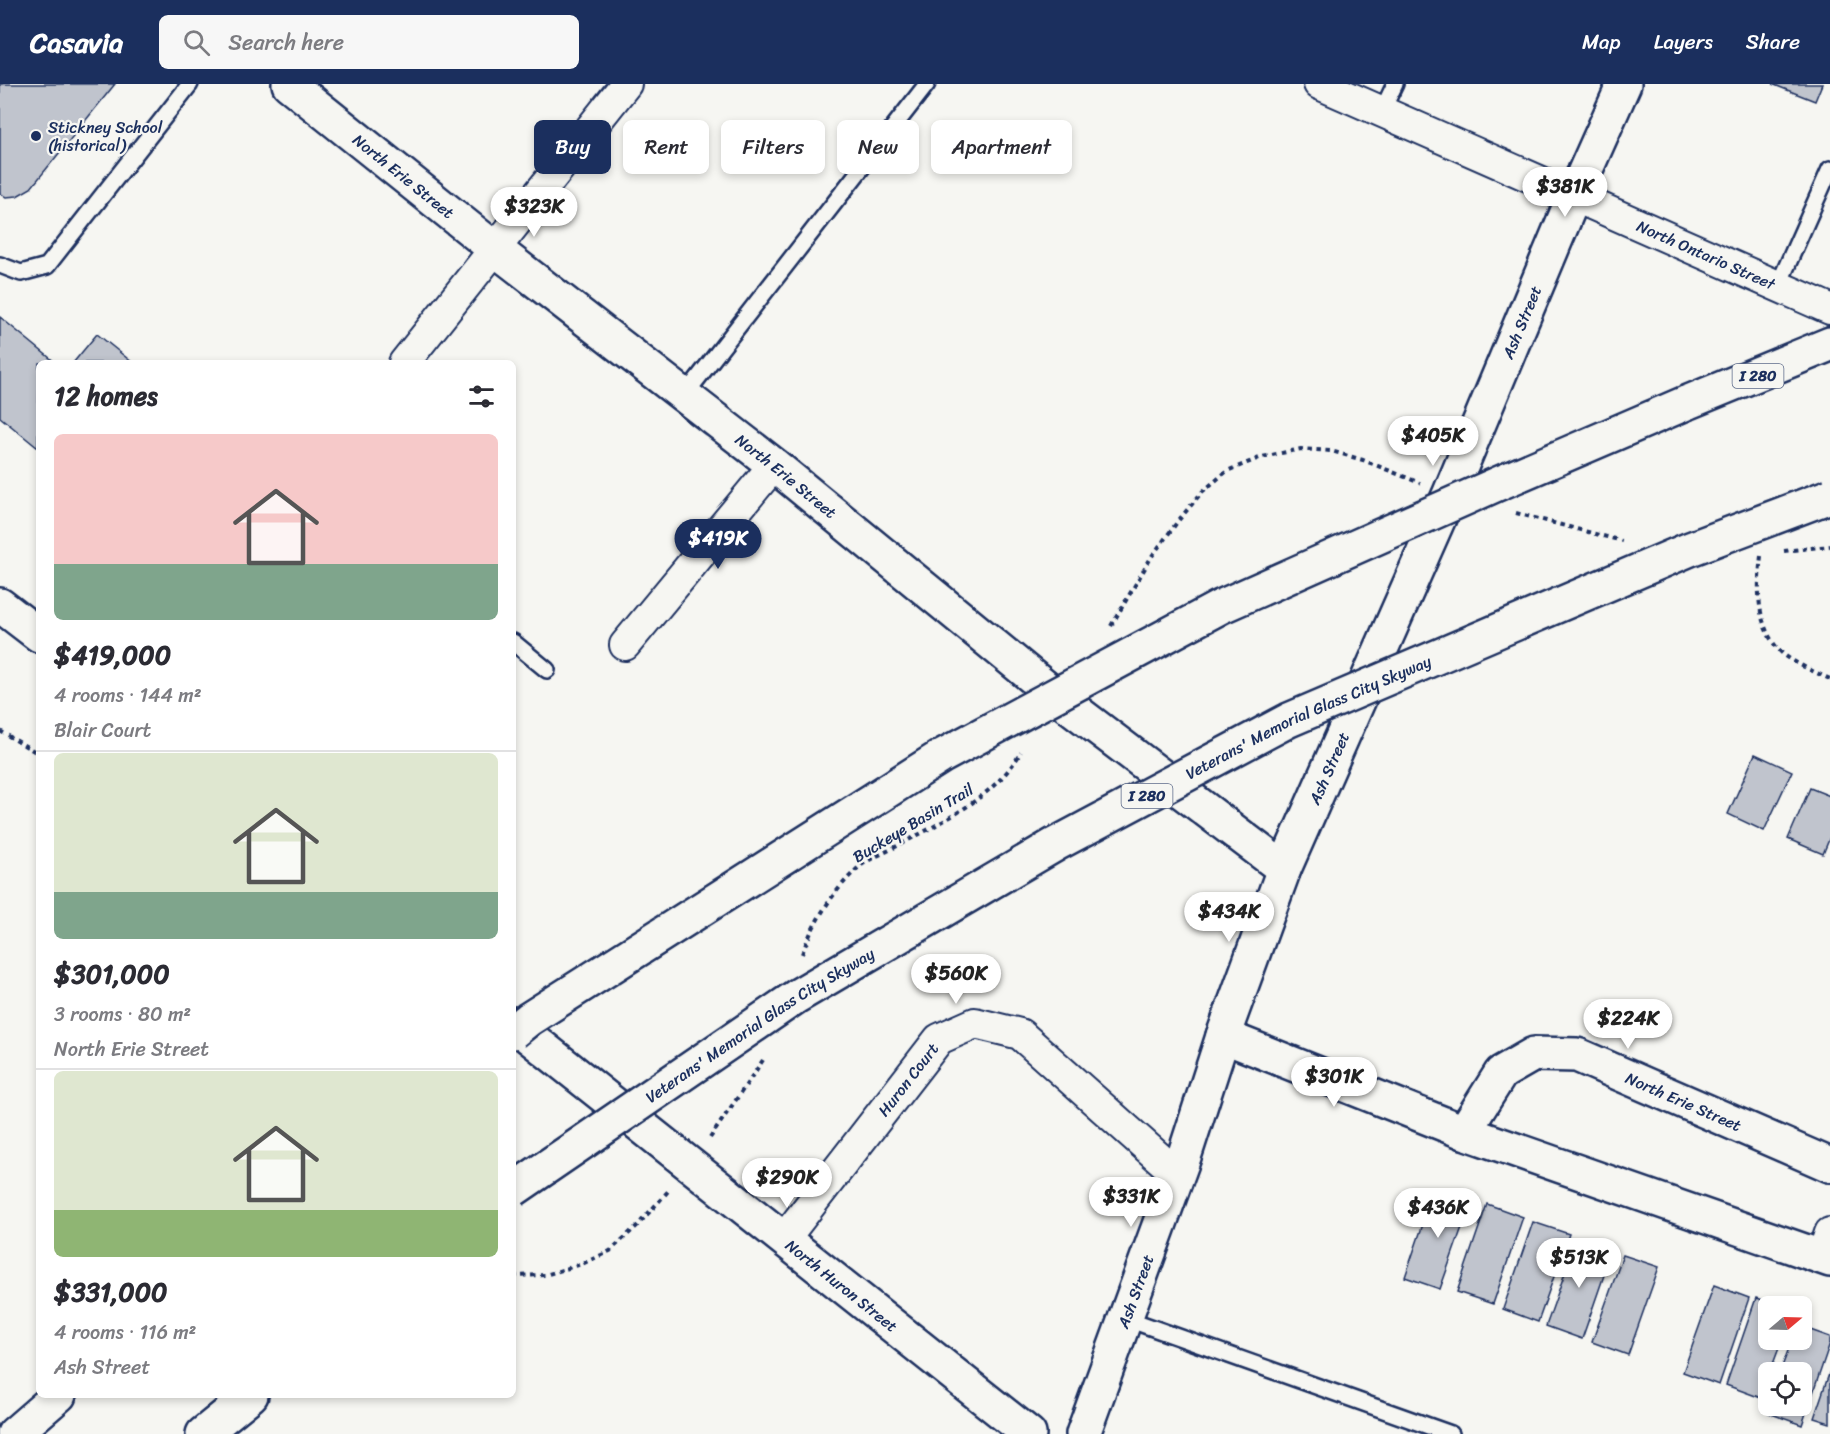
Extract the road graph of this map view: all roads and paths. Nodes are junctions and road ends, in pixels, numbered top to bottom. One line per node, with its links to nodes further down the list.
1 (190, 84): 12 (lane)
2 (289, 84): 11 (main road, North Erie Street)
3 (626, 84): 11 (street)
4 (927, 84): 18 (lane)
5 (1320, 84): 8 (street, North Ontario Street)
6 (1395, 84): 8 (lane)
7 (1623, 84): 10 (main road, Ash Street)
8 (1382, 111): 10 (street, North Ontario Street)
9 (1830, 169): 13 (lane)
10 (1574, 196): 13 (street, North Ontario Street); 34 (main road, Ash Street)
11 (495, 249): 17 (street); 18 (main road, North Erie Street)
12 (0, 265)
13 (1778, 286): 14 (street, North Ontario Street)
14 (1830, 309)
15 (1830, 344): 19 (main road)
16 (1830, 350): 19 (main road, I 280)
17 (406, 360)
18 (684, 396): 20 (main road, North Erie Street)
19 (1686, 403): 37 (main road, I 280, bridge)
20 (774, 465): 28 (street); 34 (main road, North Erie Street)
21 (1430, 486): 25 (path)
22 (1830, 496): 45 (main road, Veterans' Memorial Glass City Skyway / I 280, bridge)
23 (1761, 553): 30 (path)
24 (0, 605): 26 (main road)
25 (1107, 632)
26 (36, 633)
27 (516, 644): 29 (lane)
28 (625, 645)
29 (547, 670)
30 (1830, 679)
31 (0, 731): 33 (path)
32 (1026, 742): 35 (path, Buckeye Basin Trail)
33 (36, 752)
34 (1284, 868): 38 (main road, Ash Street)
35 (800, 958)
36 (516, 1026): 46 (main road, North Huron Street)
37 (516, 1030)
38 (1223, 1036): 40 (main road); 43 (main road, Ash Street)
39 (766, 1054): 41 (path)
40 (1464, 1132): 42 (main road, North Erie Street); 47 (main road)
41 (704, 1146)
42 (1830, 1165)
43 (1178, 1174): 46 (street, Huron Court); 49 (main road, Ash Street)
44 (676, 1182): 48 (path)
45 (516, 1188)
46 (784, 1239): 54 (main road, North Huron Street)
47 (1827, 1250)
48 (516, 1276)
49 (1125, 1318): 55 (main road, Ash Street); 56 (lane)
50 (56, 1398): 52 (main road)
51 (247, 1398): 53 (main road)
52 (14, 1434)
53 (203, 1434)
54 (1029, 1434)
55 (1083, 1434)
56 (1451, 1434)

